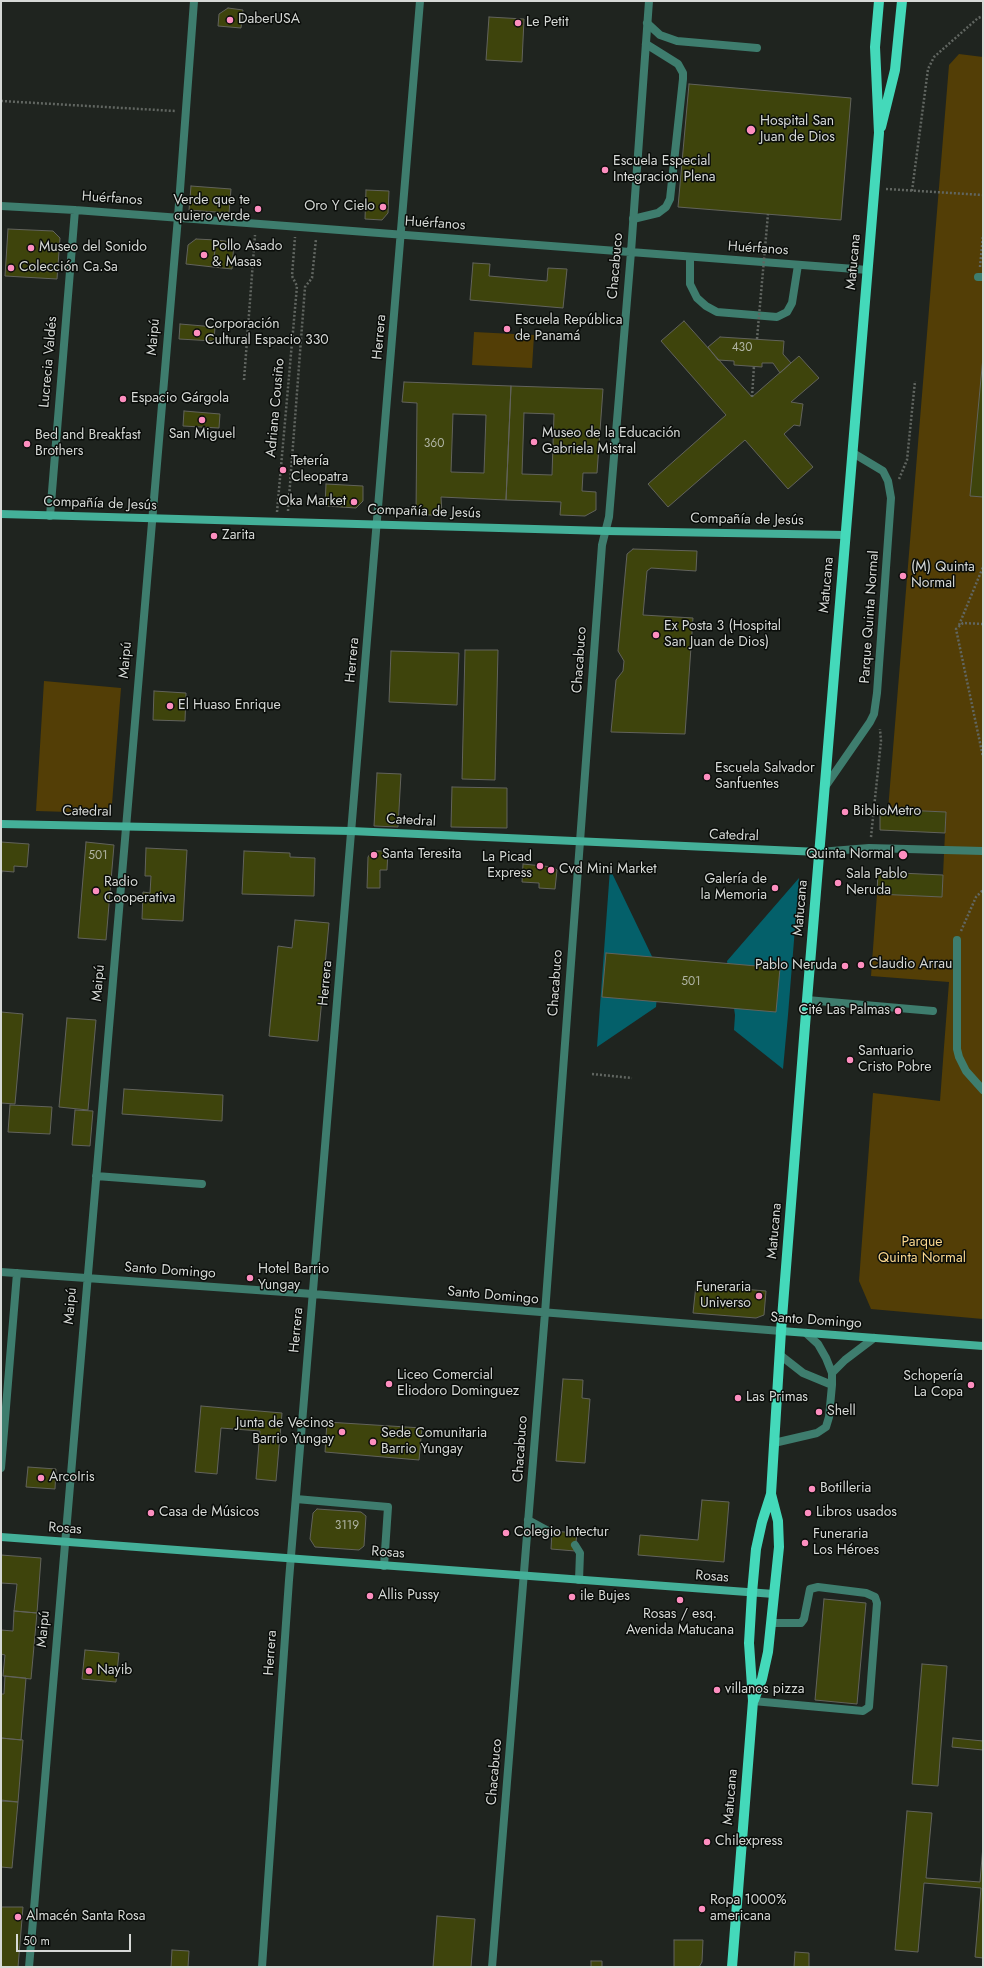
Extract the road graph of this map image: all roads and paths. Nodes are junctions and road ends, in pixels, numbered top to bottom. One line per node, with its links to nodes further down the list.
1 (194, 1): 19 (street, Maipú)
2 (420, 1): 23 (street, Herrera)
3 (649, 1): 7 (street, Chacabuco)
4 (879, 1): 12 (main road, Matucana)
5 (902, 1): 12 (main road, Matucana)
6 (983, 16): 14 (path)
7 (647, 23): 8 (street, Chacabuco); 9 (street)
8 (646, 44): 20 (street, Chacabuco); 20 (street)
9 (757, 48)
10 (1, 101): 11 (path)
11 (175, 111)
12 (879, 132): 29 (main road, Matucana)
13 (884, 188): 14 (path)
14 (912, 190): 15 (path)
15 (983, 196)
16 (1, 206): 17 (street, Huérfanos)
17 (75, 210): 19 (street, Huérfanos); 39 (street, Lucrecia Valdés)
18 (768, 214): 31 (path, bridge)
19 (178, 217): 21 (street, Huérfanos); 40 (street, Maipú)
20 (633, 219): 26 (street, Chacabuco)
21 (296, 226): 22 (street, Huérfanos); 41 (path, Adriana Cousiño)
22 (317, 228): 23 (street, Huérfanos); 42 (path, Adriana Cousiño)
23 (401, 234): 26 (street, Huérfanos); 43 (street, Herrera)
24 (983, 235): 30 (path)
25 (254, 246): 33 (path)
26 (631, 252): 27 (street, Huérfanos); 44 (street, Chacabuco)
27 (690, 256): 28 (street, Huérfanos); 28 (street)
28 (798, 265): 29 (street, Huérfanos)
29 (868, 270): 36 (main road, Matucana)
30 (981, 277)
31 (757, 339)
32 (754, 366): 35 (path)
33 (244, 380)
34 (915, 381): 37 (path)
35 (752, 398)
36 (853, 453): 37 (street, Parque Quinta Normal); 45 (main road, Matucana)
37 (891, 498): 51 (street, Parque Quinta Normal)
38 (1, 514): 39 (street, Compañía de Jesús)
39 (50, 516): 40 (street, Compañía de Jesús)
40 (152, 518): 41 (street, Compañía de Jesús); 53 (street, Maipú)
41 (277, 521): 42 (street, Compañía de Jesús)
42 (287, 522): 43 (street, Compañía de Jesús)
43 (377, 523): 44 (street, Compañía de Jesús); 54 (street, Herrera)
44 (606, 530): 45 (street, Compañía de Jesús); 55 (street, Chacabuco)
45 (846, 535): 51 (main road, Matucana)
46 (983, 567): 48 (path)
47 (983, 624): 48 (path)
48 (958, 626): 50 (path)
49 (879, 726): 56 (path)
50 (983, 757)
51 (825, 786): 57 (main road, Matucana)
52 (1, 824): 53 (street, Catedral)
53 (125, 826): 54 (street, Catedral); 66 (street, Maipú)
54 (351, 831): 55 (street, Catedral); 71 (street, Herrera)
55 (580, 843): 57 (street, Catedral); 72 (street, Chacabuco)
56 (869, 848): 57 (street); 58 (street)
57 (819, 852): 61 (main road, Matucana)
58 (983, 852)
59 (983, 890): 60 (path)
60 (957, 940): 65 (street)
61 (807, 1000): 62 (street); 73 (main road, Matucana)
62 (933, 1011)
63 (592, 1074): 64 (path)
64 (632, 1078)
65 (983, 1090)
66 (96, 1176): 67 (street); 70 (street, Maipú)
67 (202, 1184)
68 (1, 1272): 69 (street, Santo Domingo)
69 (18, 1273): 70 (street, Santo Domingo); 81 (street)
70 (87, 1279): 71 (street, Santo Domingo); 87 (street, Maipú)
71 (313, 1294): 72 (street, Santo Domingo); 83 (street, Herrera)
72 (545, 1313): 73 (street, Santo Domingo); 84 (street, Chacabuco)
73 (781, 1331): 74 (street, Santo Domingo); 77 (main road, Matucana)
74 (806, 1333): 75 (street, Santo Domingo); 78 (street)
75 (874, 1338): 76 (street, Santo Domingo); 78 (street)
76 (983, 1346)
77 (780, 1355): 79 (street); 80 (main road, Matucana)
78 (832, 1373): 79 (street)
79 (832, 1385): 80 (street)
80 (774, 1443): 82 (main road, Matucana)
81 (1, 1468)
82 (771, 1494): 93 (main road, Matucana); 94 (main road, Matucana)
83 (296, 1499): 89 (street, Herrera); 90 (street)
84 (528, 1520): 85 (street); 91 (street, Chacabuco)
85 (552, 1533)
86 (1, 1537): 87 (street, Rosas)
87 (64, 1542): 89 (street, Rosas); 97 (street, Maipú)
88 (575, 1545): 92 (street)
89 (290, 1558): 90 (street, Rosas); 98 (street, Herrera)
90 (384, 1566): 91 (street, Rosas)
91 (524, 1576): 92 (street, Rosas); 99 (street, Chacabuco)
92 (579, 1580): 93 (street, Rosas)
93 (752, 1593): 94 (street, Rosas); 96 (main road, Matucana)
94 (774, 1594): 95 (main road, Matucana)
95 (771, 1623): 96 (main road, Matucana); 96 (street)
96 (753, 1702): 100 (main road, Matucana)
97 (29, 1967)
98 (262, 1967)
99 (492, 1967)
100 (732, 1967)

